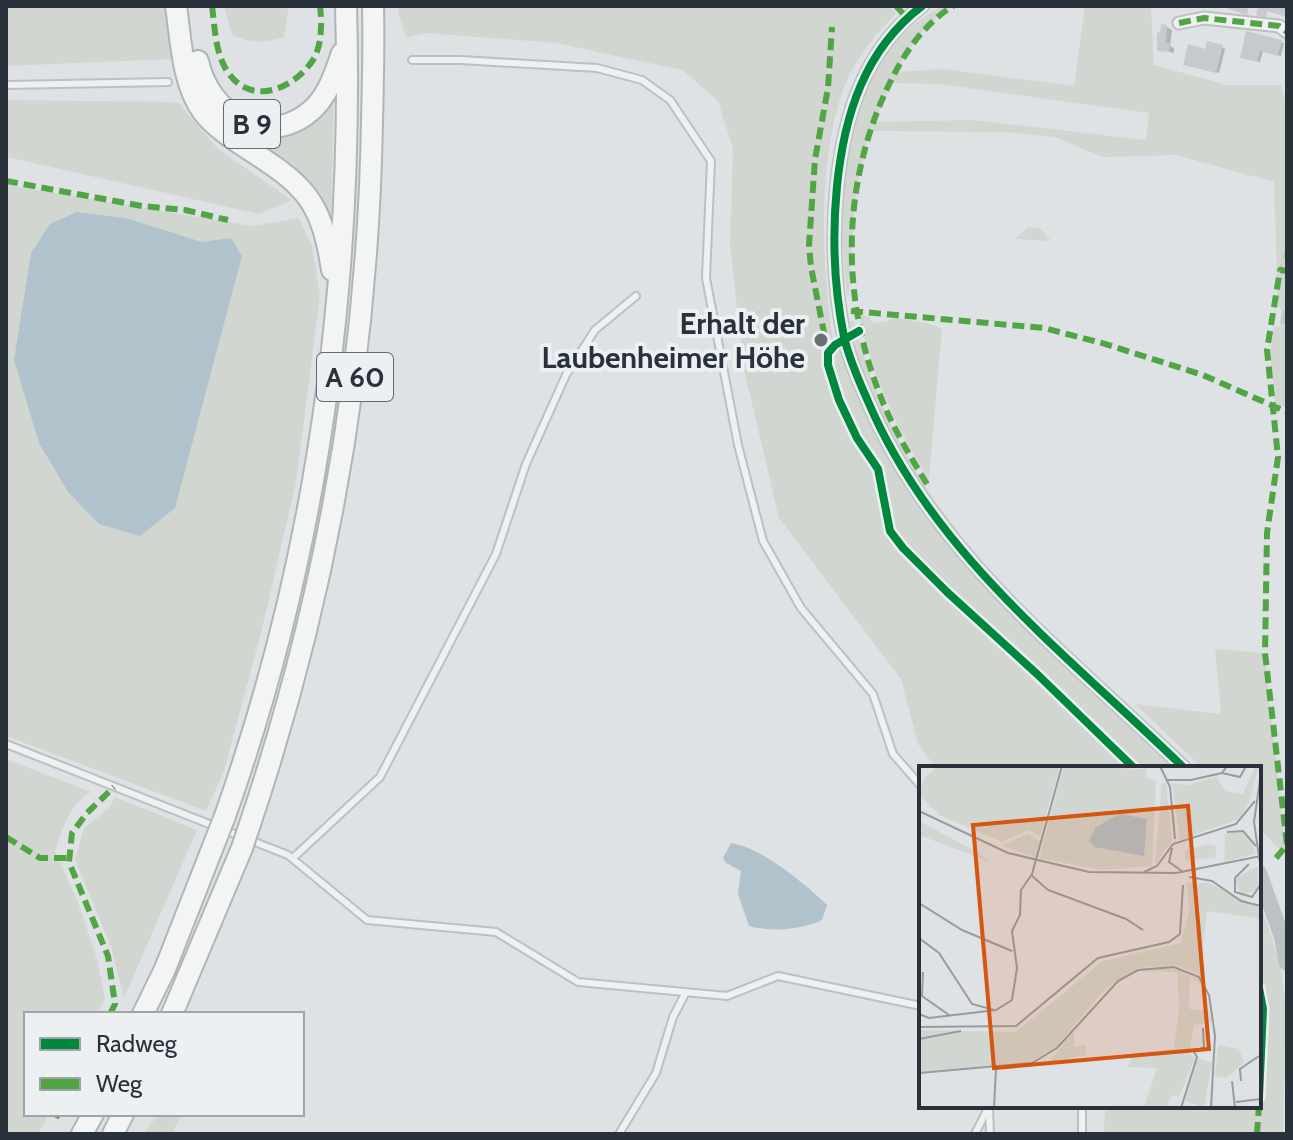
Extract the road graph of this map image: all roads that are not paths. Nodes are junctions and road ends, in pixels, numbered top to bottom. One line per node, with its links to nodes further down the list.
1 (176, 6): 13 (highway, A 60)
2 (189, 6): 8 (highway, B 9)
3 (346, 6): 8 (highway, A 60)
4 (922, 6): 15 (street)
5 (375, 12): 23 (highway, A 60, bridge)
6 (1179, 23): 7 (street)
7 (1287, 32)
8 (347, 38): 13 (highway, A 60)
9 (412, 60): 16 (lane)
10 (168, 82): 11 (lane)
11 (6, 85)
12 (636, 296): 17 (lane)
13 (337, 307): 22 (highway, A 60, bridge)
14 (6, 744): 17 (lane)
15 (1182, 766)
16 (919, 784)
17 (293, 858): 20 (lane)
18 (1261, 879): 19 (street)
19 (1287, 963)
20 (686, 992): 21 (lane); 31 (lane)
21 (919, 1006)
22 (144, 1012)
23 (173, 1012)
24 (988, 1108): 32 (lane)
25 (989, 1108): 33 (lane)
26 (1082, 1108): 34 (lane)
27 (92, 1116): 29 (highway)
28 (122, 1116): 30 (highway)
29 (82, 1134)
30 (113, 1134)
31 (619, 1134)
32 (975, 1134)
33 (990, 1134)
34 (1082, 1134)

